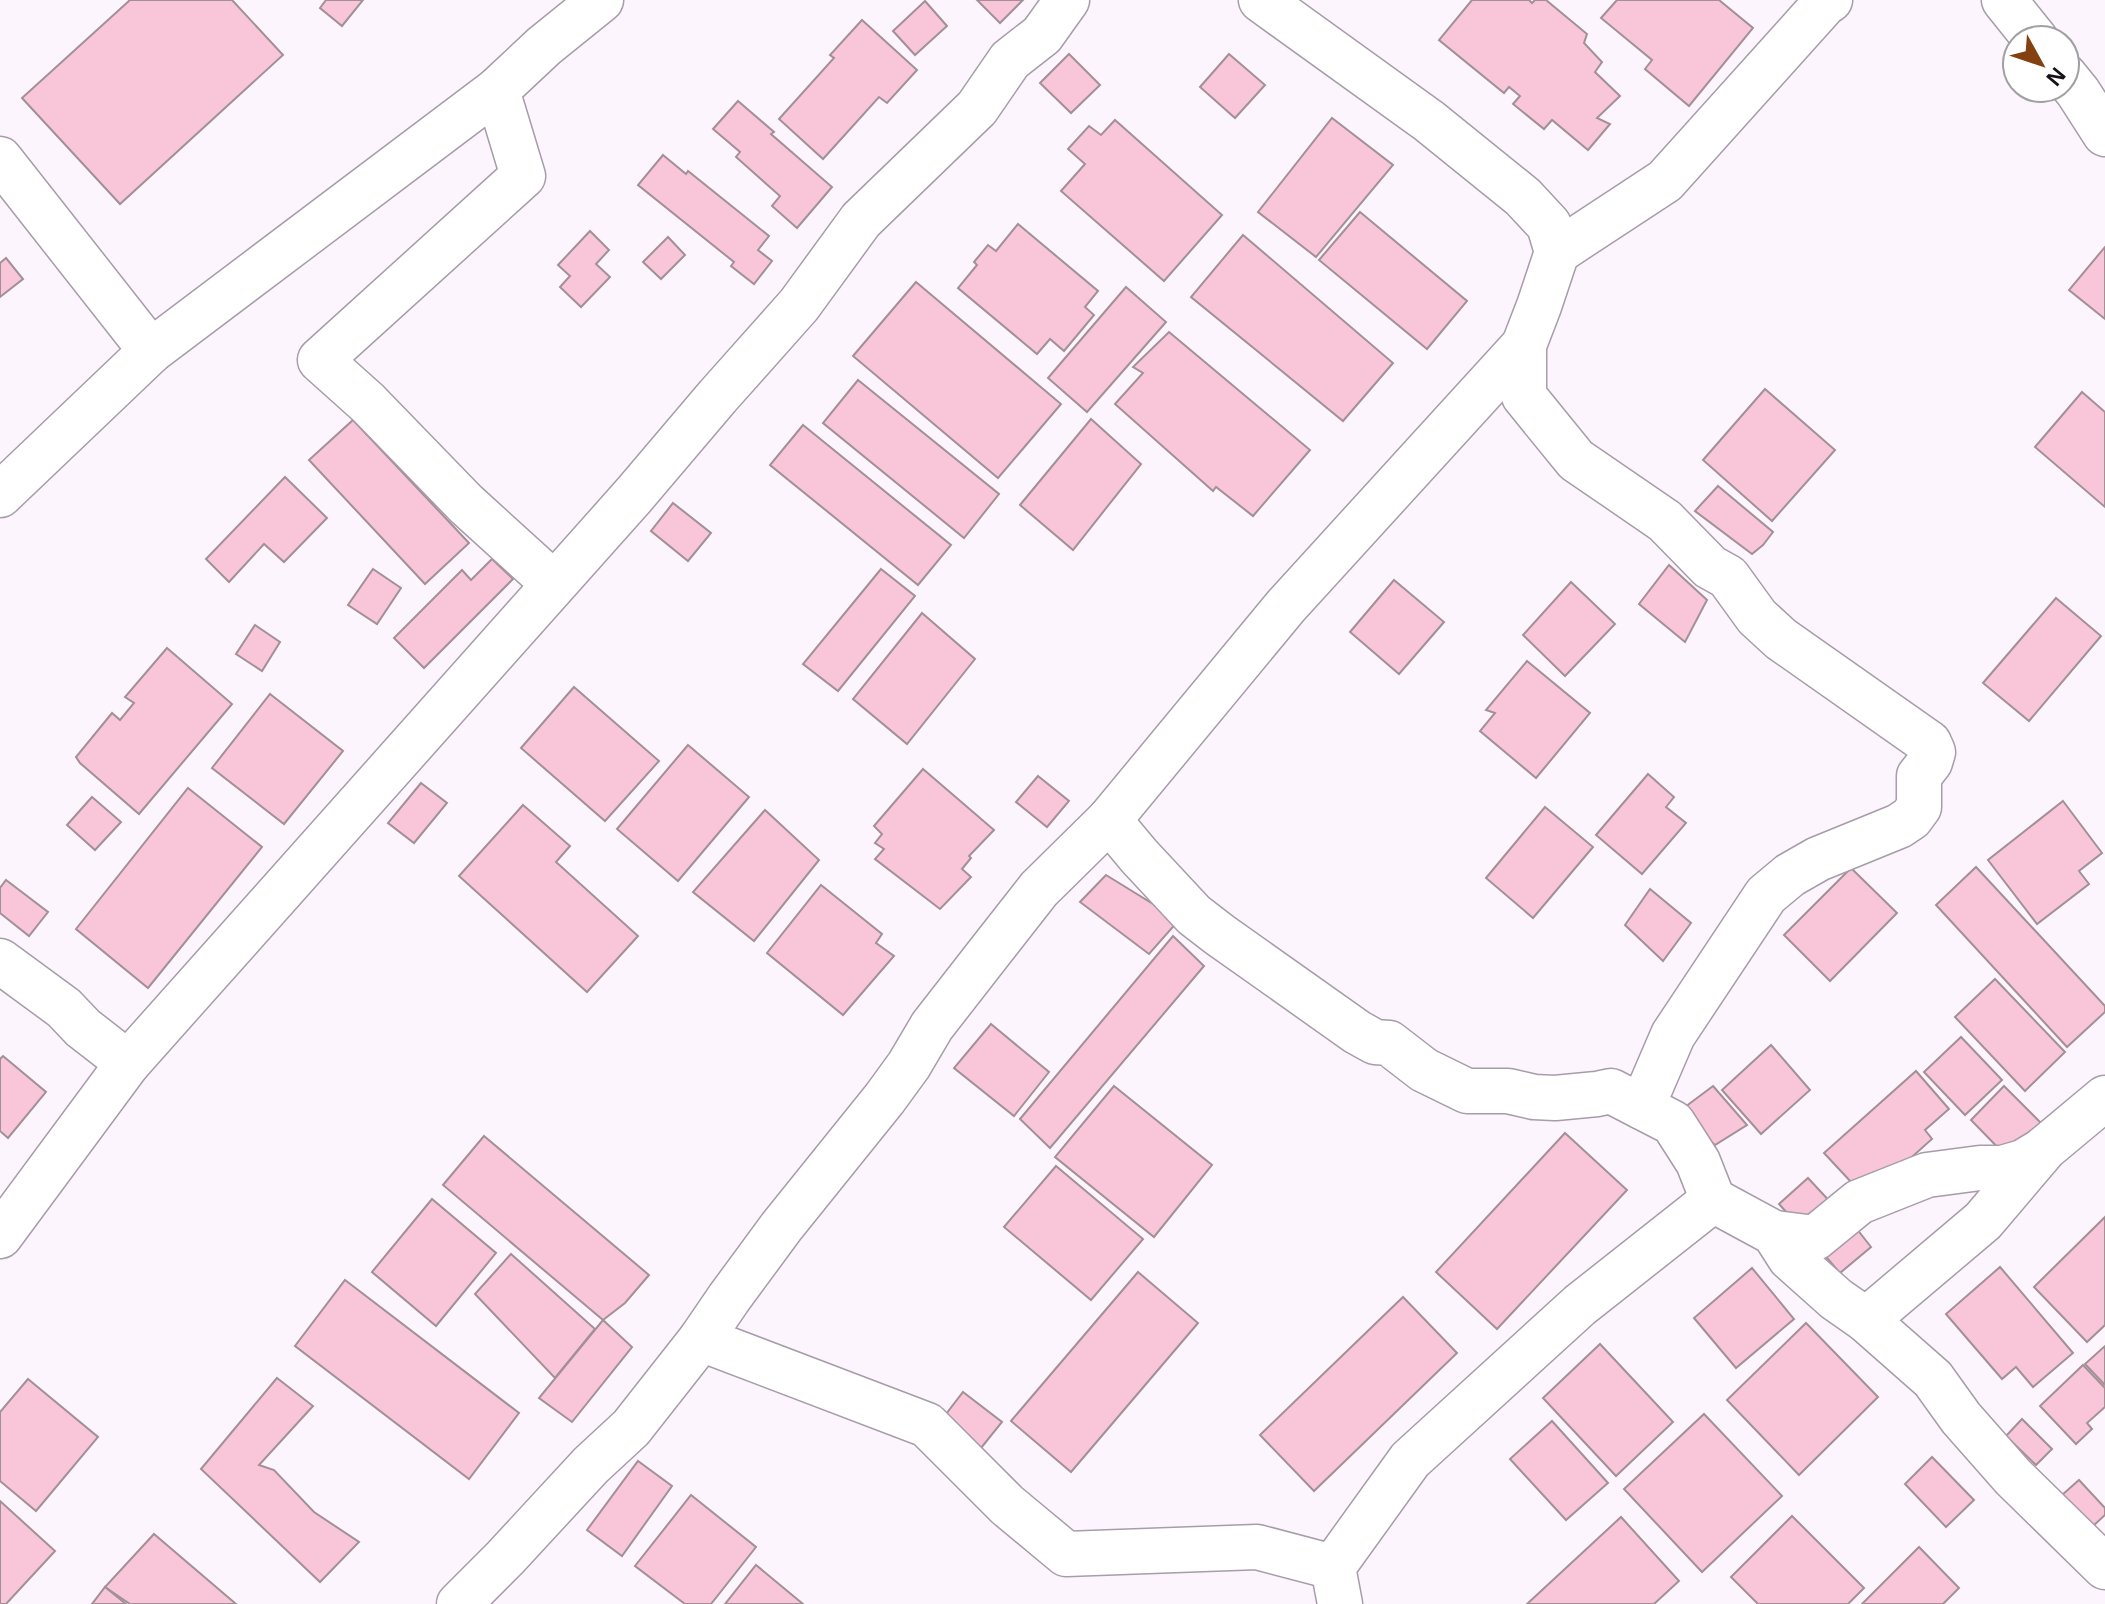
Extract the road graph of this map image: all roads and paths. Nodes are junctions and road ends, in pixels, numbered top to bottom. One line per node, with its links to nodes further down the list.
1 (601, 0): 7 (street)
2 (1067, 0): 15 (street)
3 (1261, 0): 11 (street)
4 (1830, 0): 11 (street)
5 (2004, 0): 6 (street)
6 (2023, 24)
7 (497, 90): 13 (street); 15 (street)
8 (2081, 97): 9 (street)
9 (2105, 134)
10 (0, 159): 13 (street)
11 (1557, 252): 12 (street)
12 (1524, 345): 16 (street); 20 (street)
13 (151, 351): 14 (street)
14 (0, 495)
15 (554, 584): 18 (street)
16 (1109, 820): 20 (street); 26 (street)
17 (0, 961): 18 (street)
18 (128, 1063): 24 (street)
19 (2105, 1098): 21 (street)
20 (1642, 1107): 22 (street)
21 (2045, 1148): 23 (street); 25 (street)
22 (1713, 1200): 23 (street); 28 (street)
23 (1774, 1233): 25 (street)
24 (0, 1236)
25 (1866, 1320): 27 (street)
26 (701, 1339): 28 (street); 29 (street)
27 (2105, 1567)
28 (1336, 1586)
29 (459, 1604)

